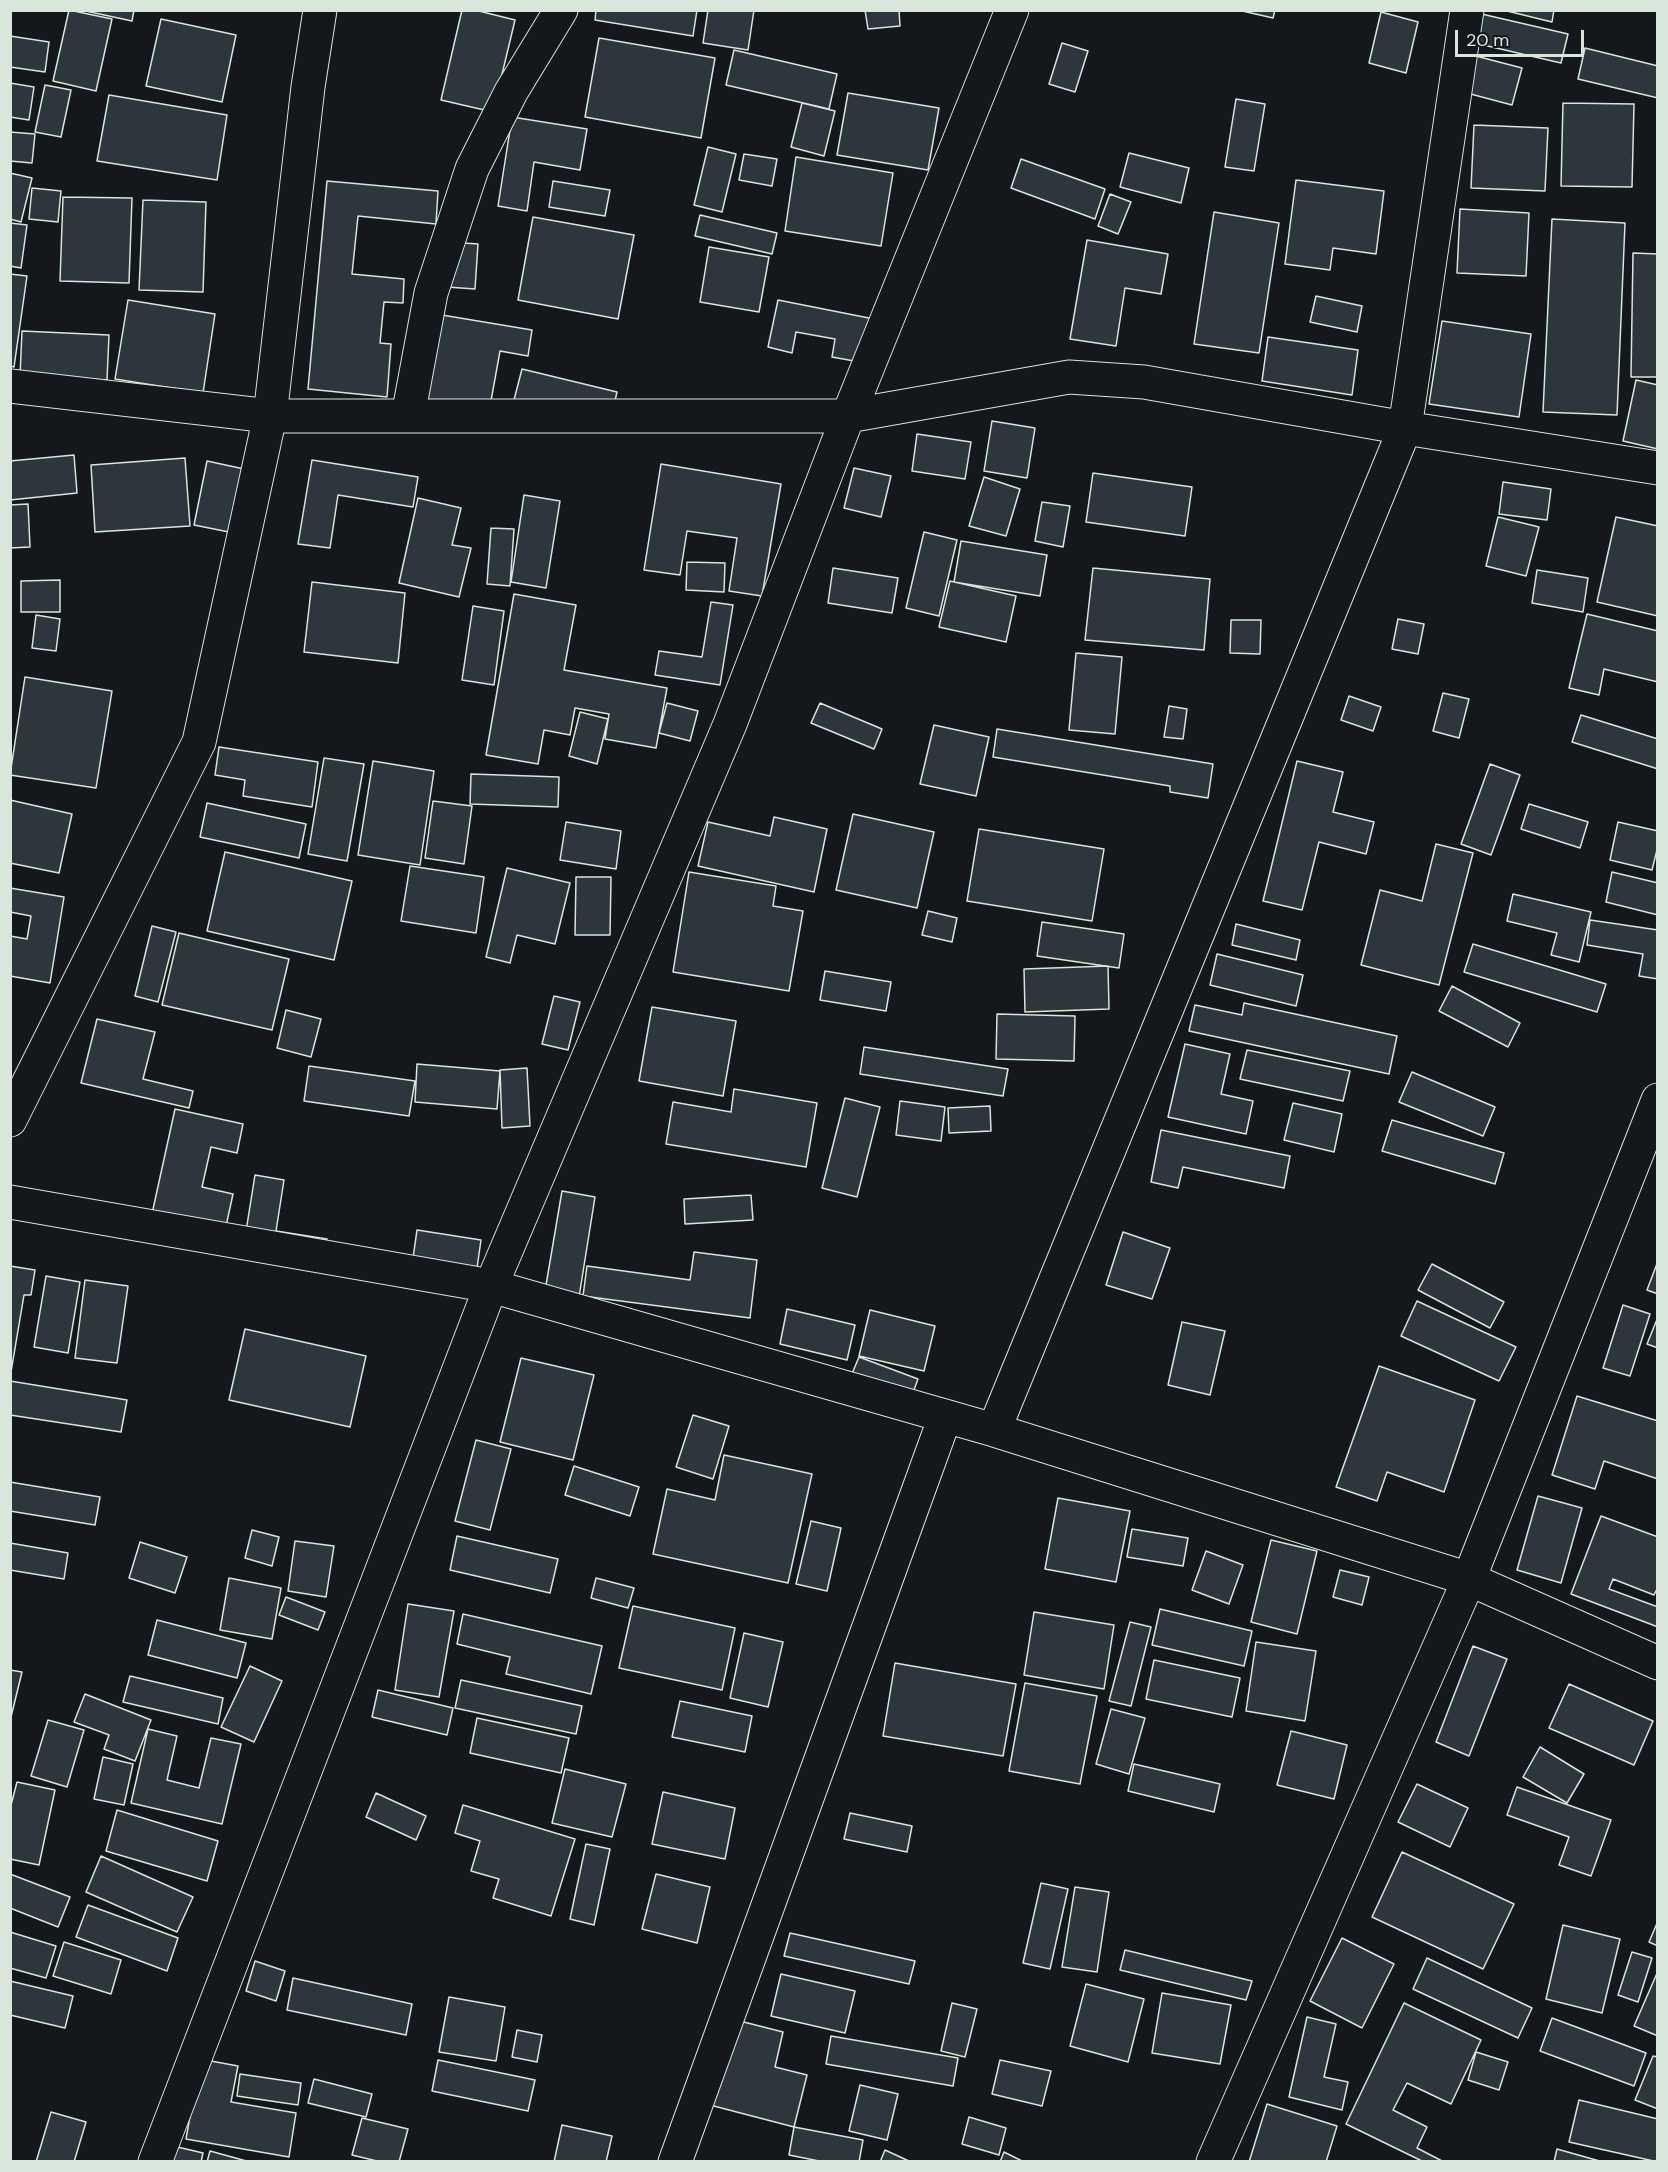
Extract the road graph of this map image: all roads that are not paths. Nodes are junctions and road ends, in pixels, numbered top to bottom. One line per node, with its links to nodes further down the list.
1 (320, 10): 6 (street)
2 (561, 10): 7 (street)
3 (1012, 10): 8 (street)
4 (1467, 10): 9 (street)
5 (10, 386): 6 (street)
6 (270, 416): 7 (street); 12 (street)
7 (408, 416): 8 (street)
8 (848, 416): 9 (street); 14 (street)
9 (1405, 428): 10 (street); 16 (street)
10 (1658, 468)
11 (1658, 1100): 17 (street)
12 (10, 1120)
13 (10, 1202): 14 (street)
14 (491, 1286): 15 (street); 19 (street)
15 (945, 1417): 16 (street); 20 (street)
16 (994, 1430): 17 (street)
17 (1469, 1579): 18 (street); 21 (street)
18 (1658, 1663)
19 (155, 2162)
20 (675, 2162)
21 (1213, 2162)

